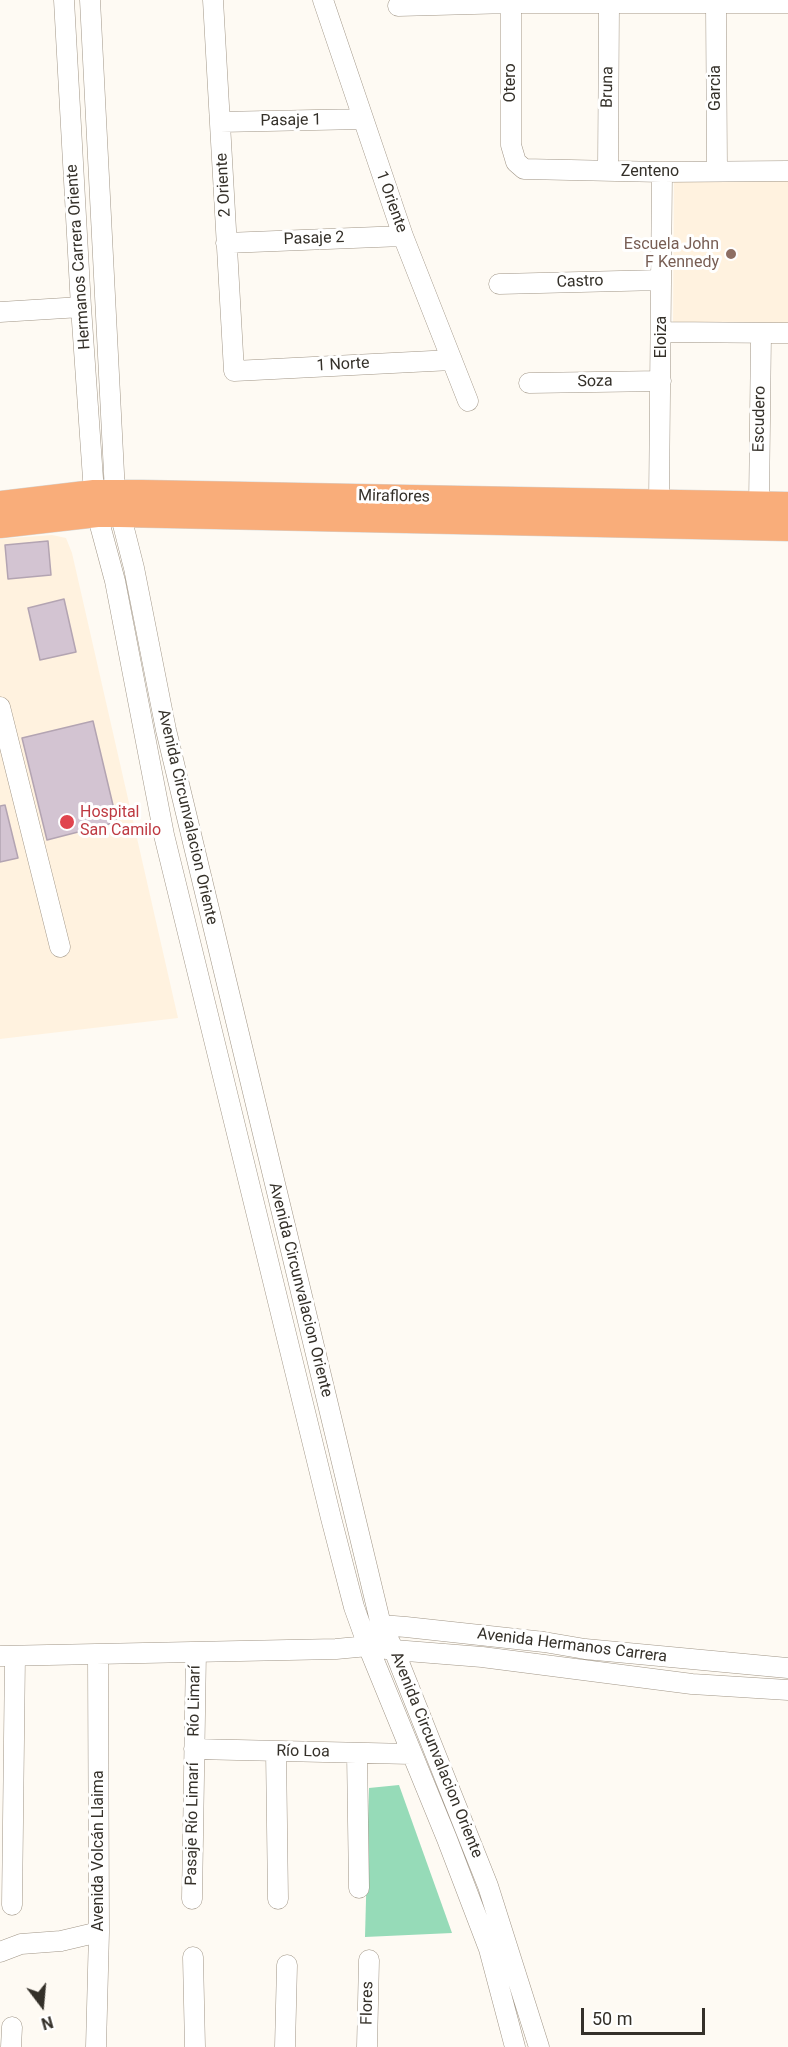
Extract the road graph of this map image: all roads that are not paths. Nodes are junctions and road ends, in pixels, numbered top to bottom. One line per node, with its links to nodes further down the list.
1 (64, 0): 21 (street, Hermanos Carrera Oriente)
2 (90, 0): 33 (street, Hermanos Carrera Oriente)
3 (213, 0): 11 (street, 2 Oriente)
4 (323, 0): 10 (street, 1 Oriente)
5 (511, 3): 7 (street); 9 (street); 12 (street, Otero)
6 (788, 3): 8 (street)
7 (609, 4): 8 (street); 13 (street, Bruna)
8 (716, 4): 14 (street, Garcia)
9 (398, 6)
10 (362, 119): 11 (street, Pasaje 1); 17 (street, 1 Oriente)
11 (220, 122): 18 (street, 2 Oriente)
12 (516, 162): 13 (street, Zenteno)
13 (608, 171): 16 (street, Zenteno)
14 (717, 171): 15 (street, Zenteno); 16 (street, Zenteno)
15 (788, 171)
16 (662, 172): 19 (street, Eloiza)
17 (403, 236): 18 (street, Pasaje 2); 26 (street, 1 Oriente)
18 (226, 243): 27 (street, 2 Oriente)
19 (662, 280): 20 (street, Castro); 23 (street, Eloiza)
20 (499, 284)
21 (81, 307): 22 (street); 33 (street, Hermanos Carrera Oriente)
22 (0, 312)
23 (662, 332): 25 (street); 28 (street, Eloiza)
24 (788, 333): 25 (street)
25 (761, 334): 34 (street, Escudero)
26 (452, 360): 27 (street, 1 Norte); 30 (street, 1 Oriente)
27 (234, 371)
28 (661, 381): 29 (street, Soza); 31 (street, Eloiza)
29 (529, 383)
30 (468, 401)
31 (659, 502): 33 (main road, Miraflores); 34 (main road, Miraflores)
32 (0, 504): 33 (main road, Miraflores)
33 (106, 504): 36 (main road, Miraflores); 37 (main road, Miraflores); 40 (street, Avenida Circunvalacion Oriente); 41 (street, Avenida Circunvalacion Oriente)
34 (759, 505): 35 (main road, Miraflores)
35 (788, 505)
36 (0, 525)
37 (788, 528)
38 (0, 707): 39 (street)
39 (60, 947)
40 (381, 1626): 41 (street); 42 (street, Avenida Circunvalacion Oriente); 46 (street, Avenida Hermanos Carrera)
41 (368, 1646): 42 (street, Avenida Hermanos Carrera); 43 (street, Avenida Hermanos Carrera); 51 (street, Avenida Circunvalacion Oriente)
42 (394, 1650): 47 (street, Avenida Hermanos Carrera); 68 (street, Avenida Circunvalacion Oriente)
43 (196, 1652): 44 (street, Avenida Hermanos Carrera); 48 (street, Río Limarí)
44 (98, 1654): 45 (street, Avenida Hermanos Carrera); 56 (street, Avenida Volcán Llaima)
45 (8, 1656): 55 (street)
46 (788, 1668)
47 (788, 1690)
48 (194, 1749): 49 (street, Río Loa); 53 (street, Pasaje Río Limarí)
49 (276, 1751): 50 (street, Río Loa); 54 (street)
50 (357, 1753): 51 (street, Río Loa); 52 (street)
51 (411, 1754): 67 (street, Avenida Circunvalacion Oriente)
52 (359, 1888)
53 (192, 1899)
54 (278, 1899)
55 (12, 1905)
56 (99, 1932): 57 (street); 63 (street, Avenida Volcán Llaima)
57 (0, 1952)
58 (193, 1957): 64 (street)
59 (369, 1960): 66 (street, Flores)
60 (287, 1965): 65 (street)
61 (12, 2027): 62 (street)
62 (12, 2047)
63 (96, 2047)
64 (195, 2047)
65 (285, 2047)
66 (367, 2047)
67 (515, 2047)
68 (539, 2047)

